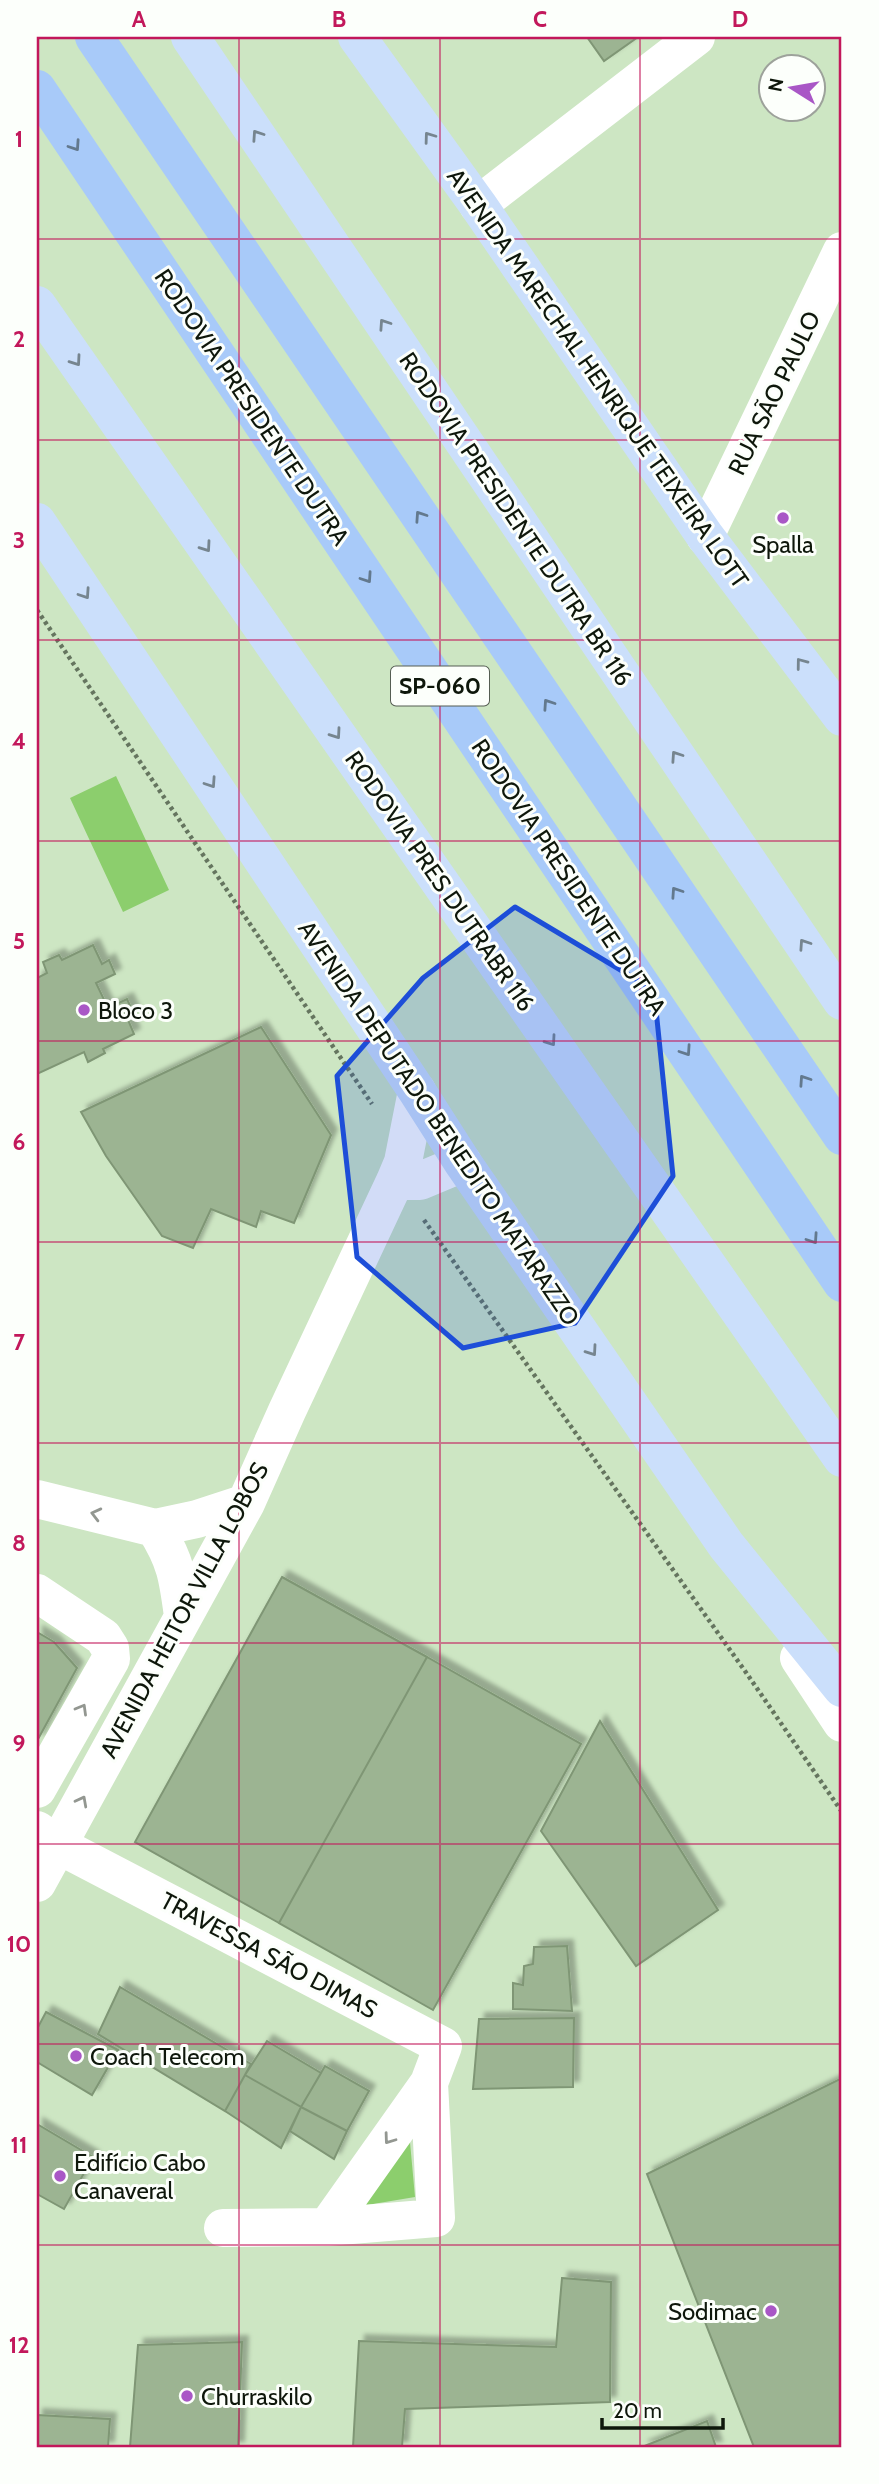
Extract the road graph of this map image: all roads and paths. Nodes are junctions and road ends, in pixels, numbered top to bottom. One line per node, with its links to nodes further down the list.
1 (94, 37): 16 (highway, SP-060, one-way to 1)
2 (190, 37): 13 (main road, RODOVIA PRESIDENTE DUTRA BR 116, one-way to 2)
3 (357, 37): 6 (main road, AVENIDA MARECHAL HENRIQUE TEIXEIRA LOTT, one-way to 3)
4 (696, 37): 6 (street)
5 (37, 89): 20 (highway, RODOVIA PRESIDENTE DUTRA / SP-060, one-way to 20)
6 (478, 205): 10 (main road, AVENIDA MARECHAL HENRIQUE TEIXEIRA LOTT)
7 (842, 253): 10 (street, RUA SÃO PAULO)
8 (37, 304): 21 (main road, RODOVIA PRES DUTRABR 116, one-way to 21)
9 (40, 529): 14 (main road, AVENIDA DEPUTADO BENEDITO MATARAZZO, one-way to 14)
10 (705, 536): 12 (main road, AVENIDA MARECHAL HENRIQUE TEIXEIRA LOTT, one-way to 10)
11 (37, 610): 15 (path)
12 (842, 717)
13 (842, 1001)
14 (417, 1091): 17 (main road, AVENIDA DEPUTADO BENEDITO MATARAZZO); 18 (street, AVENIDA HEITOR VILLA LOBOS)
15 (376, 1110)
16 (842, 1136)
17 (463, 1163): 18 (street); 25 (main road, AVENIDA DEPUTADO BENEDITO MATARAZZO, one-way to 25)
18 (395, 1181): 23 (street, AVENIDA HEITOR VILLA LOBOS)
19 (421, 1216): 31 (path)
20 (842, 1283)
21 (842, 1458)
22 (37, 1499): 24 (street, one-way to 22)
23 (246, 1503): 24 (street); 27 (street, AVENIDA HEITOR VILLA LOBOS)
24 (155, 1528): 27 (street)
25 (726, 1545): 28 (main road); 29 (street, AVENIDA DEPUTADO BENEDITO MATARAZZO)
26 (37, 1593): 30 (street, one-way to 26)
27 (183, 1616): 32 (street, AVENIDA HEITOR VILLA LOBOS, one-way to 27)
28 (842, 1688)
29 (842, 1723)
30 (37, 1789)
31 (842, 1812)
32 (47, 1838): 33 (street, AVENIDA HEITOR VILLA LOBOS); 34 (street, TRAVESSA SÃO DIMAS)
33 (37, 1883)
34 (429, 2083): 35 (street, TRAVESSA SÃO DIMAS, one-way to 35); 35 (street, TRAVESSA SÃO DIMAS)
35 (327, 2227): 36 (street, TRAVESSA SÃO DIMAS)
36 (223, 2228)

